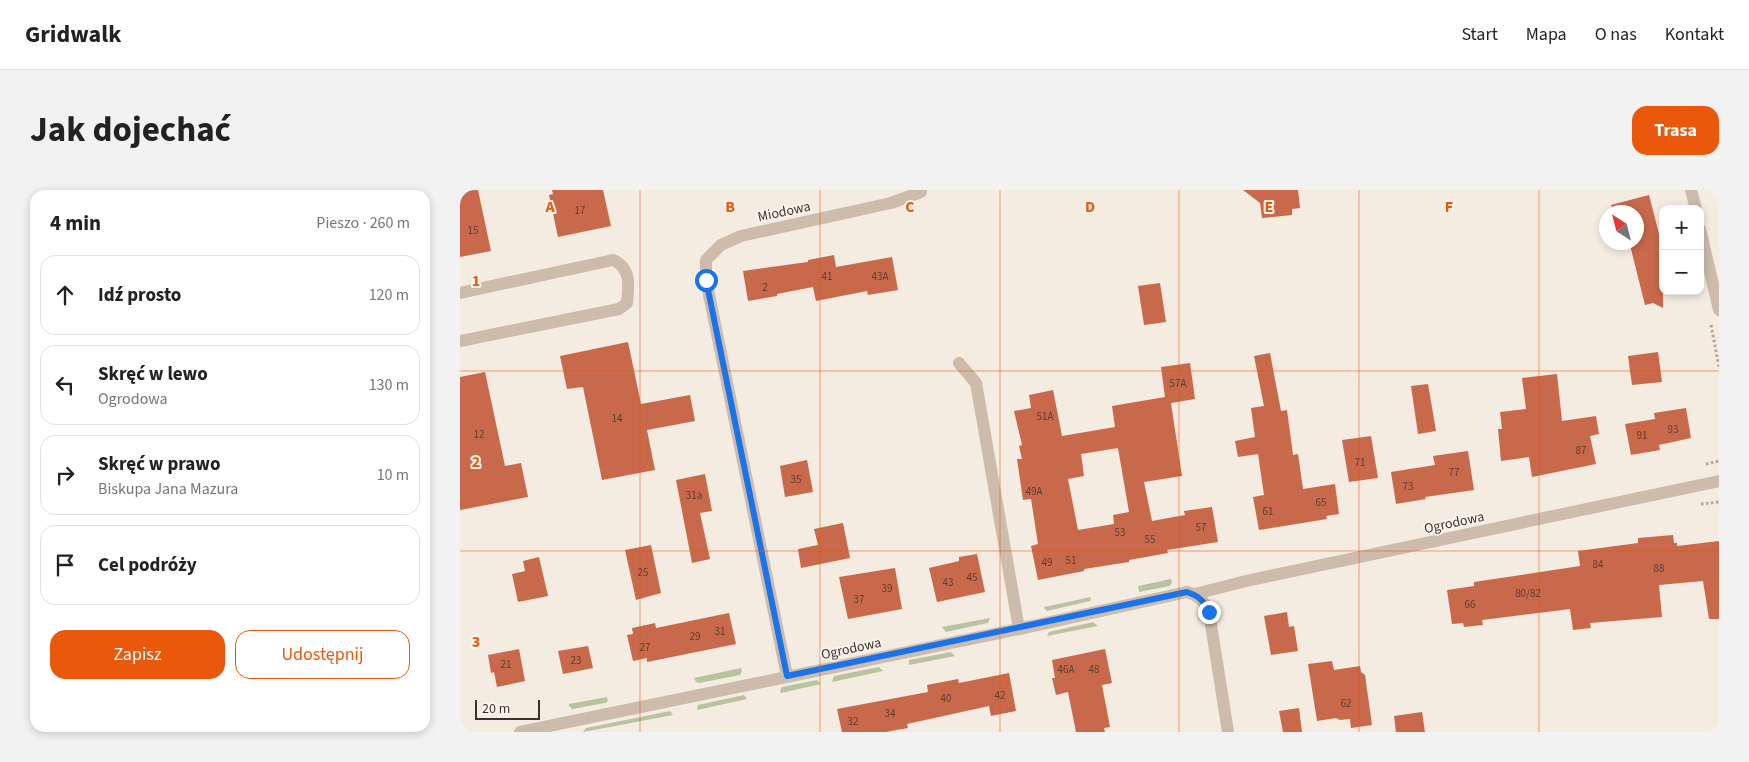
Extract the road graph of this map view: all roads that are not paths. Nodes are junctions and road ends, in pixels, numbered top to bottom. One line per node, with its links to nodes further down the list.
1 (1692, 190): 3 (street)
2 (920, 192): 12 (street, Miodowa)
3 (1695, 205)
4 (1704, 246): 6 (street)
5 (460, 293): 7 (street)
6 (1719, 310)
7 (460, 341)
8 (959, 363): 11 (street)
9 (1719, 481): 10 (street, Ogrodowa)
10 (1191, 593): 11 (street, Ogrodowa); 14 (street)
11 (1019, 629): 12 (street, Ogrodowa)
12 (787, 676): 13 (street, Ogrodowa)
13 (520, 732)
14 (1228, 732)

